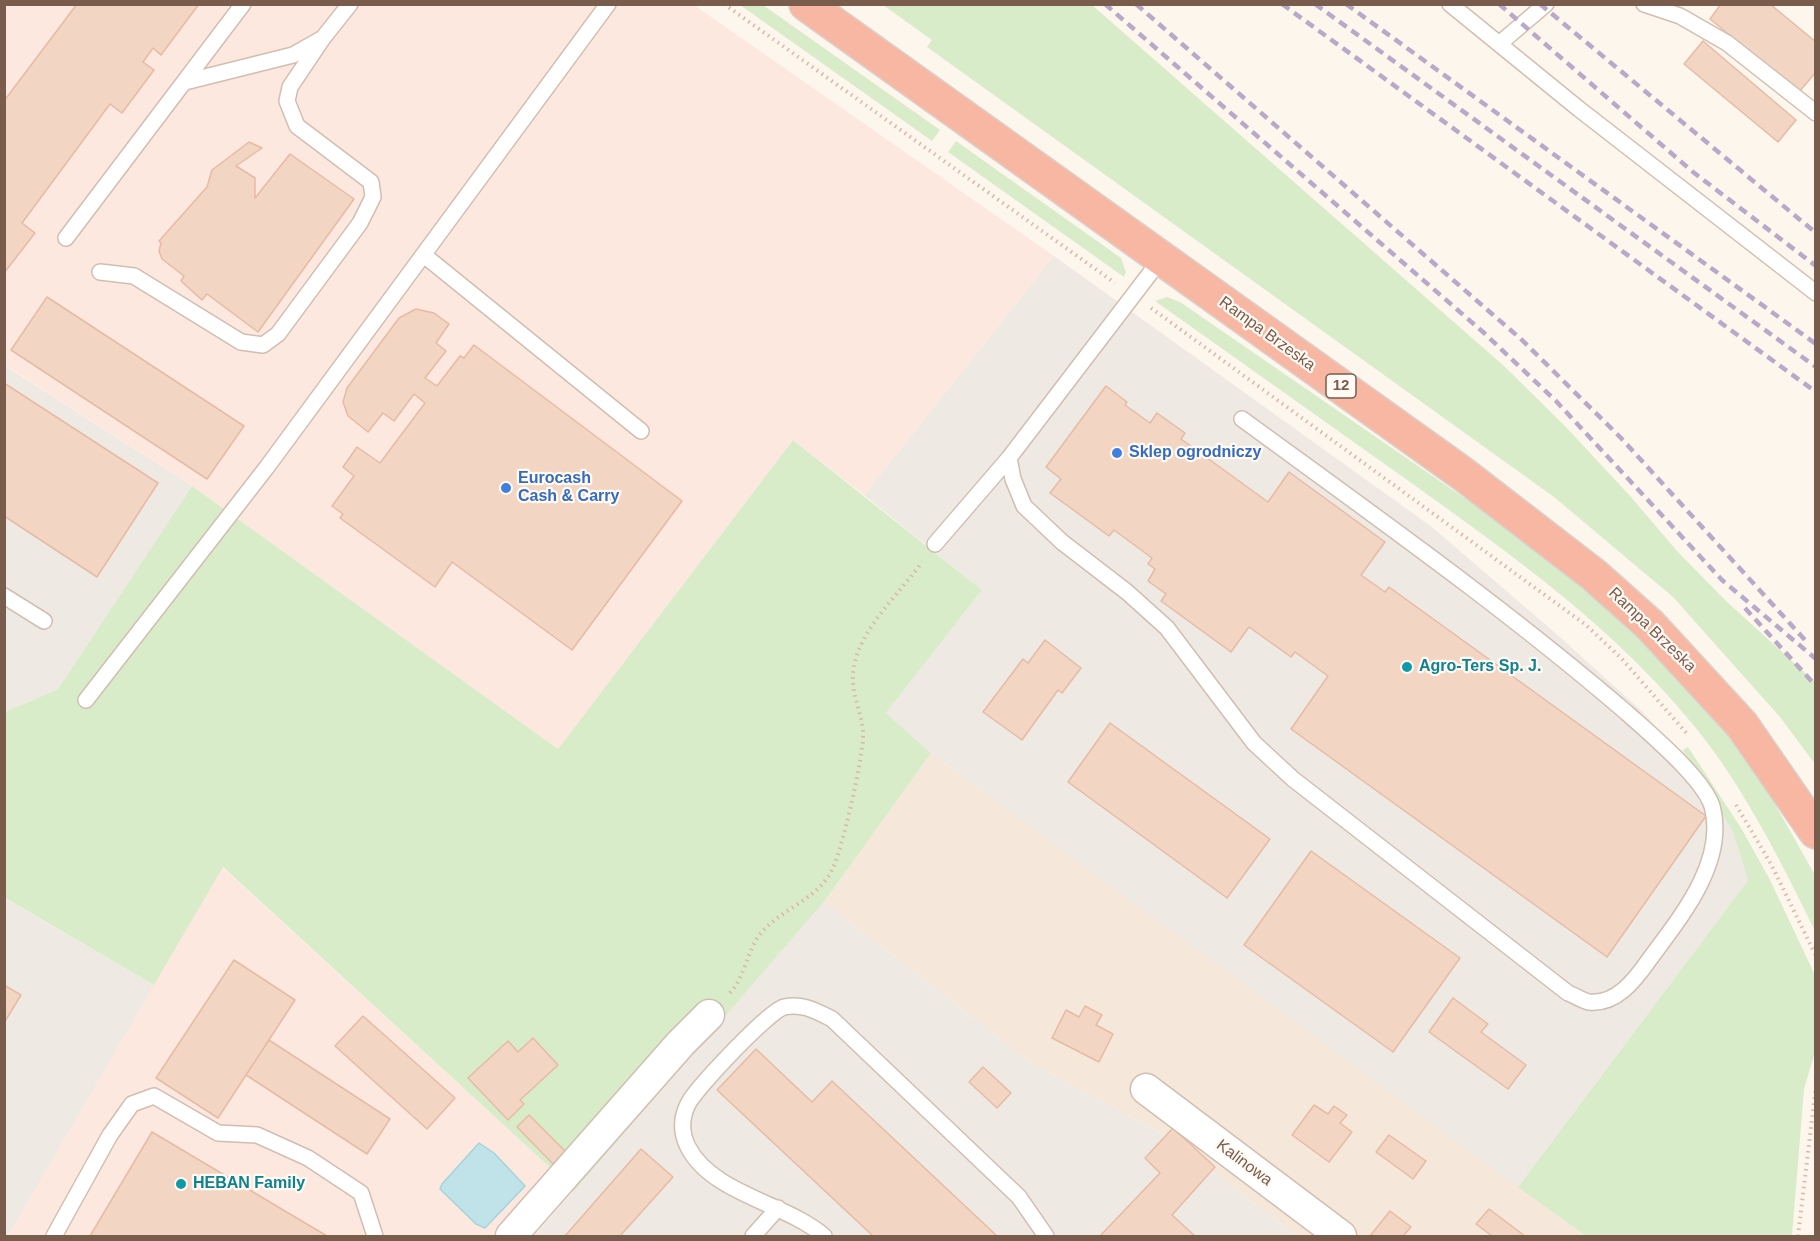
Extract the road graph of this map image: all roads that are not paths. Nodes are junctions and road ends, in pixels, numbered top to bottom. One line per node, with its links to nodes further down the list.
1 (243, 4): 10 (lane)
2 (350, 4): 8 (lane)
3 (608, 4): 13 (lane)
4 (806, 4): 14 (highway, Rampa Brzeska / 12)
5 (1450, 4): 9 (lane)
6 (1546, 4): 9 (lane)
7 (1644, 4): 11 (lane)
8 (323, 38): 10 (lane); 15 (lane)
9 (1499, 45): 16 (lane)
10 (184, 82): 12 (lane)
11 (1815, 113)
12 (66, 238)
13 (425, 256): 18 (lane); 23 (lane)
14 (1161, 259): 19 (lane); 24 (highway, Rampa Brzeska / 12)
15 (100, 272)
16 (1815, 292)
17 (1242, 419): 19 (lane)
18 (641, 431)
19 (1010, 458): 20 (lane)
20 (935, 544)
21 (4, 596): 22 (lane)
22 (44, 621)
23 (86, 700)
24 (1815, 832)
25 (709, 1015): 30 (street)
26 (1146, 1089): 34 (street, Kalinowa)
27 (778, 1208): 31 (lane); 32 (lane); 33 (lane)
28 (54, 1236): 29 (lane)
29 (375, 1236)
30 (511, 1236)
31 (753, 1236)
32 (824, 1236)
33 (1046, 1236)
34 (1341, 1236)

